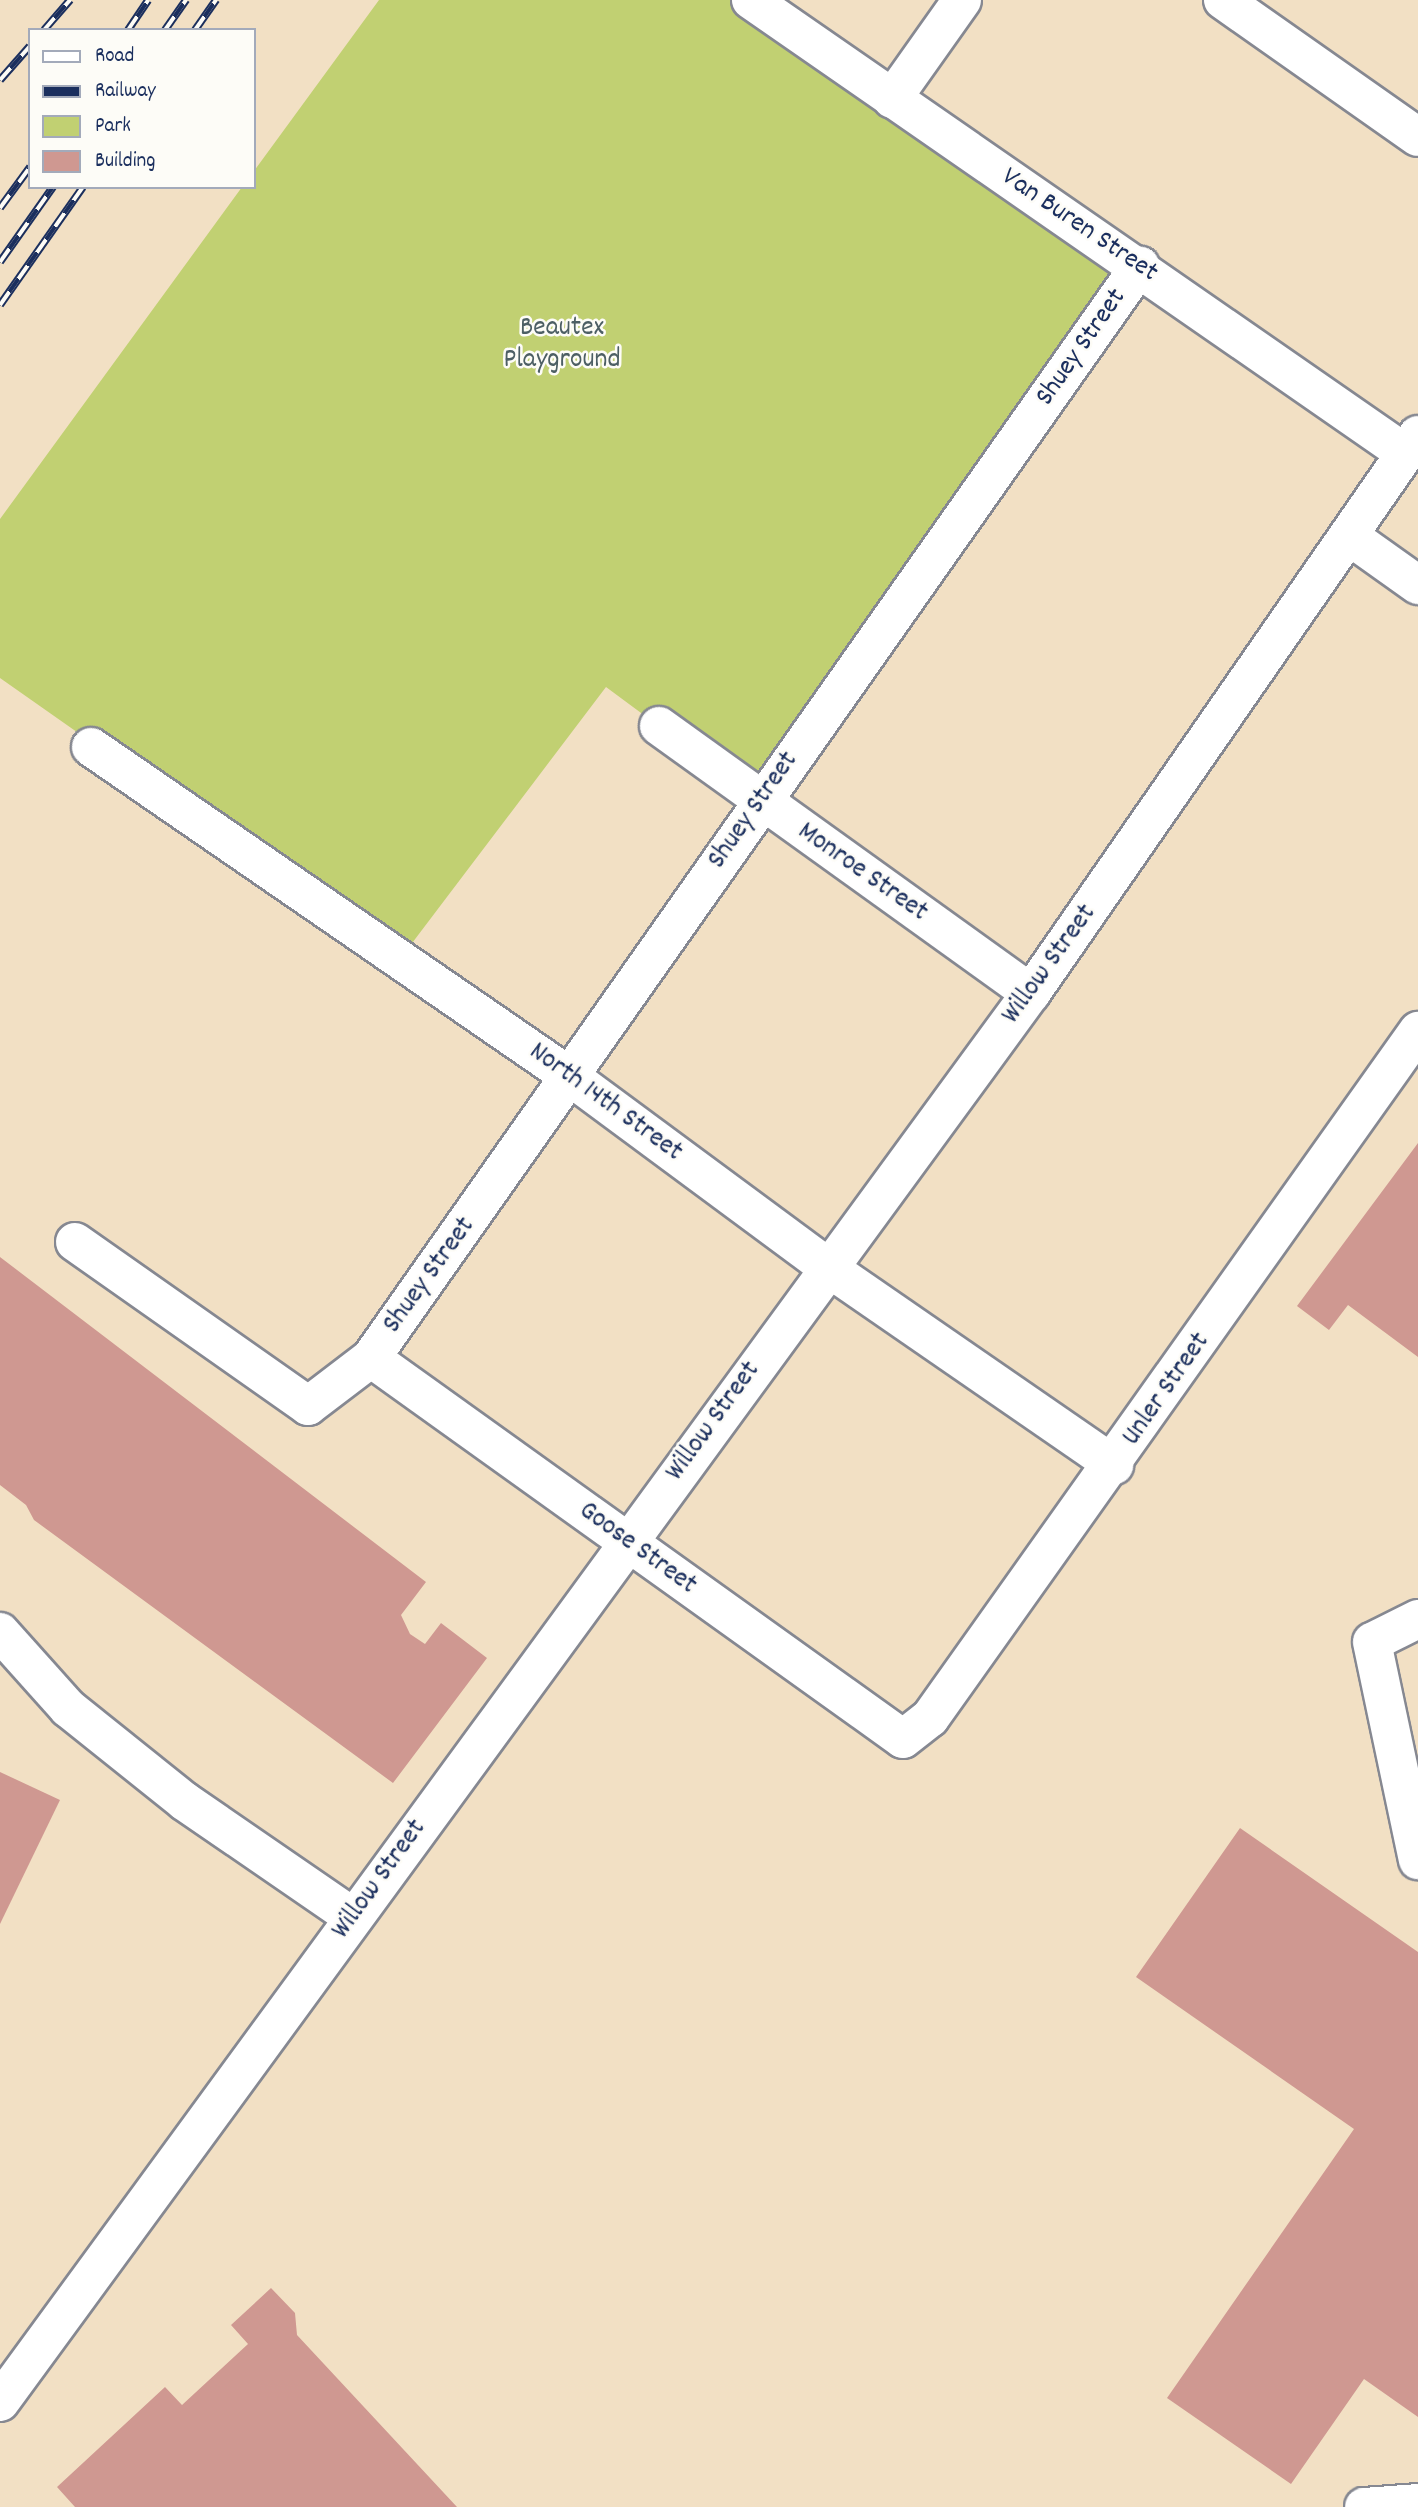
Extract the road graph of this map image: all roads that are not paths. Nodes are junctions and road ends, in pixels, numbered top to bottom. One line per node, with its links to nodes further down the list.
1 (751, 0): 4 (street, Van Buren Street)
2 (962, 0): 4 (street)
3 (1223, 0): 5 (street)
4 (892, 99): 6 (street, Van Buren Street)
5 (1418, 137)
6 (1140, 266): 7 (street, Van Buren Street); 12 (street, Shuey Street)
7 (1412, 444): 8 (street, Willow Street)
8 (1352, 538): 9 (street); 13 (street, Willow Street)
9 (1418, 585)
10 (659, 726): 12 (street, Monroe Street)
11 (91, 747): 15 (street, North 14th Street)
12 (760, 801): 13 (street, Monroe Street); 15 (street, Shuey Street)
13 (1031, 993): 17 (street, Willow Street)
14 (1418, 1031): 19 (street, Unler Street)
15 (572, 1078): 17 (street, North 14th Street); 18 (street, Shuey Street)
16 (75, 1242): 18 (street, Shuey Street)
17 (827, 1266): 19 (street, North 14th Street); 20 (street, Willow Street)
18 (371, 1358): 20 (street, Goose Street)
19 (1114, 1465): 23 (street, Unler Street)
20 (626, 1541): 23 (street, Goose Street); 25 (street, Willow Street)
21 (1418, 1619): 24 (street)
22 (0, 1632): 25 (street)
23 (903, 1739)
24 (1418, 1860)
25 (353, 1917): 26 (street, Willow Street)
26 (0, 2402)
27 (1418, 2503): 28 (street)
28 (1364, 2507)

